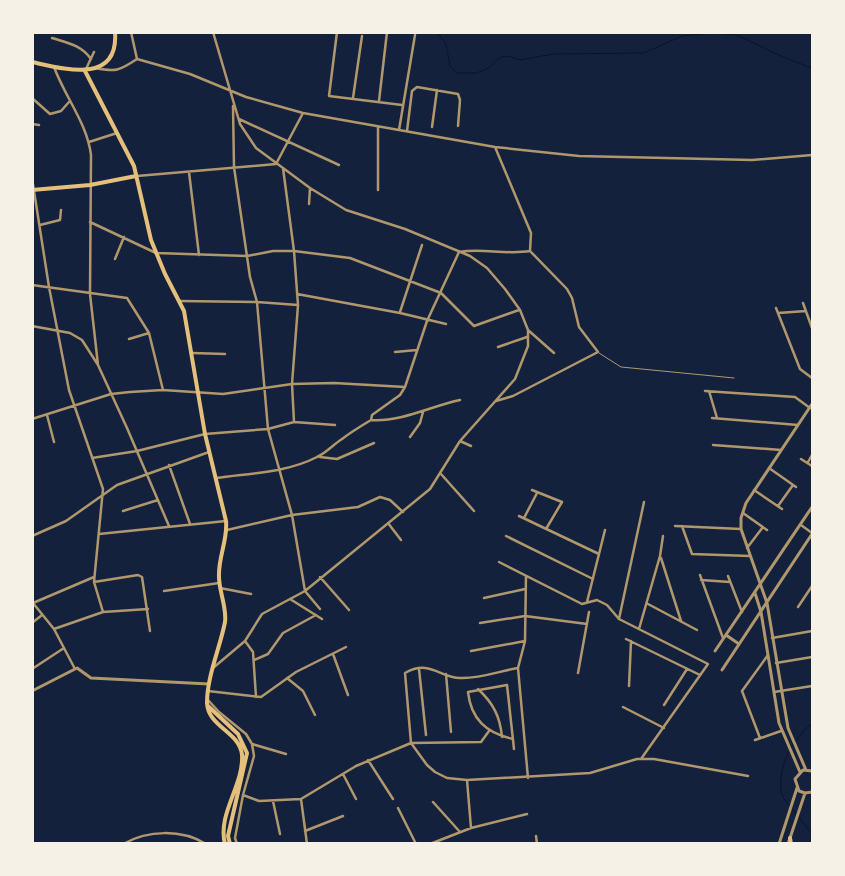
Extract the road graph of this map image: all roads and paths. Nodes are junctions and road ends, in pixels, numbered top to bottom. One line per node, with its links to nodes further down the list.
1 (115, 32): 14 (main road)
2 (131, 32): 11 (street)
3 (213, 32): 16 (street)
4 (338, 32): 19 (street)
5 (387, 32): 20 (street)
6 (416, 35): 23 (street)
7 (362, 36): 19 (street)
8 (52, 38): 10 (street)
9 (94, 52): 10 (street)
10 (92, 59): 15 (street)
11 (137, 59): 14 (street); 16 (street)
12 (32, 62): 13 (main road)
13 (54, 67): 15 (main road); 21 (street)
14 (95, 68): 15 (main road)
15 (86, 70): 33 (main road)
16 (230, 89): 22 (street); 24 (street)
17 (437, 90): 29 (street); 30 (street); 32 (street)
18 (32, 98): 21 (street)
19 (353, 98): 20 (street)
20 (379, 101): 23 (street)
21 (69, 102): 34 (street)
22 (232, 105): 25 (street); 40 (street)
23 (402, 105): 31 (street)
24 (302, 113): 28 (street); 35 (street)
25 (238, 118): 35 (street); 38 (street)
26 (32, 124): 27 (street)
27 (39, 126)
28 (378, 126): 31 (street); 48 (street)
29 (458, 126)
30 (432, 127)
31 (399, 130): 32 (street)
32 (407, 132): 36 (street)
33 (118, 133): 34 (street); 43 (main road)
34 (89, 142): 45 (street)
35 (288, 143): 38 (street); 39 (street)
36 (495, 147): 37 (street); 56 (street)
37 (812, 155)
38 (276, 164): 40 (street); 41 (street)
39 (340, 165)
40 (234, 167): 42 (street); 60 (street)
41 (283, 168): 46 (street); 55 (street)
42 (189, 172): 43 (street); 59 (street)
43 (136, 176): 45 (main road); 58 (main road)
44 (32, 178): 47 (street)
45 (90, 185): 47 (main road); 51 (street)
46 (310, 188): 49 (street); 57 (street)
47 (34, 190): 52 (street)
48 (378, 190)
49 (310, 204)
50 (61, 210): 52 (street)
51 (90, 222): 53 (street); 66 (street)
52 (40, 225): 64 (street)
53 (124, 237): 58 (street); 61 (street)
54 (422, 245): 62 (street)
55 (294, 251): 60 (street); 62 (street); 67 (street)
56 (530, 251): 57 (street); 89 (street)
57 (459, 252): 65 (street); 73 (street)
58 (156, 253): 59 (street); 68 (main road)
59 (199, 256): 60 (street)
60 (247, 256): 69 (street)
61 (115, 259)
62 (409, 280): 65 (street); 75 (street)
63 (32, 285): 64 (street)
64 (49, 287): 66 (street); 82 (street)
65 (442, 293): 73 (street); 77 (street)
66 (90, 294): 83 (street); 93 (street)
67 (297, 294): 71 (street); 75 (street)
68 (179, 300): 69 (street); 90 (main road)
69 (257, 302): 71 (street); 97 (street)
70 (803, 304): 74 (street)
71 (298, 305): 96 (street)
72 (776, 308): 76 (street)
73 (520, 310): 81 (street)
74 (806, 311): 76 (street); 80 (street)
75 (400, 313): 77 (street)
76 (778, 313): 95 (street)
77 (428, 321): 78 (street); 87 (street)
78 (446, 324)
79 (32, 326): 82 (street)
80 (812, 328)
81 (528, 330): 84 (street); 91 (street)
82 (58, 331): 93 (street); 107 (street)
83 (149, 333): 85 (street); 99 (street)
84 (528, 337): 86 (street); 105 (street)
85 (129, 339)
86 (498, 348)
87 (417, 350): 88 (street); 98 (street)
88 (395, 352)
89 (598, 352): 94 (lane); 105 (street)
90 (192, 353): 92 (street); 102 (main road)
91 (554, 353)
92 (225, 354)
93 (98, 365): 103 (street)
94 (734, 378)
95 (812, 378)
96 (292, 384): 97 (street); 98 (street); 115 (street)
97 (264, 388): 102 (street); 118 (street)
98 (405, 388): 114 (street)
99 (163, 390): 102 (street); 103 (street)
100 (705, 391): 101 (street)
101 (709, 391): 108 (street); 112 (street)
102 (197, 392): 119 (main road)
103 (111, 394): 107 (street); 127 (street)
104 (460, 400): 109 (street)
105 (495, 401): 121 (street)
106 (812, 404): 108 (street)
107 (73, 407): 110 (street); 131 (street)
108 (810, 408): 117 (street)
109 (423, 412): 114 (street); 120 (street)
110 (47, 415): 113 (street); 122 (street)
111 (712, 418): 112 (street)
112 (717, 418): 117 (street)
113 (32, 419)
114 (371, 420): 130 (street)
115 (294, 422): 116 (street); 118 (street)
116 (335, 425)
117 (798, 425): 126 (street)
118 (268, 430): 119 (street); 137 (street)
119 (205, 434): 127 (street); 128 (main road)
120 (410, 438)
121 (460, 441): 125 (street); 139 (street)
122 (54, 442)
123 (374, 443): 130 (street)
124 (713, 445): 126 (street)
125 (471, 446)
126 (781, 450): 136 (street)
127 (137, 451): 131 (street); 138 (street)
128 (209, 452): 134 (street); 140 (main road)
129 (812, 455): 133 (street)
130 (320, 456): 137 (street)
131 (92, 458): 146 (street)
132 (801, 458): 133 (street)
133 (808, 463): 135 (street)
134 (169, 465): 138 (street); 161 (street)
135 (812, 466)
136 (769, 468): 141 (street); 144 (street)
137 (280, 471): 140 (street); 156 (street)
138 (148, 472): 146 (street); 147 (street)
139 (441, 474): 153 (street); 154 (street)
140 (216, 478): 159 (main road)
141 (793, 485): 142 (street); 149 (street)
142 (796, 487)
143 (532, 490): 145 (street)
144 (754, 490): 149 (street); 155 (street)
145 (537, 492): 158 (street); 167 (street)
146 (104, 494): 172 (street); 174 (street)
147 (158, 500): 152 (street); 163 (street)
148 (644, 502): 218 (street)
149 (778, 506): 151 (street)
150 (812, 507): 162 (street)
151 (782, 509)
152 (123, 511)
153 (474, 511)
154 (403, 512): 156 (street); 160 (street)
155 (742, 512): 166 (street); 168 (street)
156 (292, 515): 169 (street); 197 (street)
157 (519, 516): 158 (street)
158 (524, 518): 167 (street)
159 (226, 521): 161 (street); 169 (main road)
160 (388, 523): 177 (street); 187 (street)
161 (190, 524): 163 (street)
162 (801, 525): 173 (street); 192 (street)
163 (169, 526): 172 (street)
164 (675, 526): 165 (street)
165 (682, 526): 168 (street); 181 (street)
166 (763, 528): 171 (street); 178 (street)
167 (546, 529): 179 (street)
168 (741, 529): 178 (street)
169 (227, 530): 193 (main road)
170 (604, 530): 179 (street)
171 (767, 530)
172 (99, 534): 186 (street)
173 (812, 534): 204 (street)
174 (32, 536)
175 (506, 536): 188 (street)
176 (663, 536): 180 (street)
177 (401, 540)
178 (747, 548): 181 (street)
179 (598, 554): 188 (street)
180 (660, 556): 205 (street); 219 (street)
181 (750, 556): 192 (street)
182 (498, 562): 184 (street)
183 (700, 575): 189 (street)
184 (526, 576): 195 (street); 202 (street)
185 (728, 576): 191 (street)
186 (94, 577): 190 (street); 203 (street)
187 (320, 577): 197 (street); 209 (street)
188 (592, 579): 202 (street)
189 (701, 580): 191 (street); 228 (street)
190 (94, 582): 207 (street); 210 (street)
191 (730, 582): 212 (street)
192 (761, 585): 198 (street); 204 (street)
193 (220, 586): 196 (street); 199 (street); 244 (main road)
194 (812, 586): 206 (street)
195 (525, 589): 200 (street); 216 (street)
196 (164, 591)
197 (305, 591): 201 (street); 208 (street)
198 (755, 593): 212 (street); 213 (street)
199 (250, 594)
200 (484, 598)
201 (290, 599): 215 (street); 232 (street)
202 (587, 602): 218 (street)
203 (33, 603): 214 (street)
204 (766, 603): 213 (street); 229 (street)
205 (648, 604): 219 (street); 224 (street)
206 (798, 607)
207 (148, 609): 210 (street); 226 (street)
208 (320, 609)
209 (349, 610)
210 (103, 612): 223 (street)
211 (589, 612): 222 (street)
212 (742, 612): 228 (street)
213 (761, 612): 234 (street); 240 (street)
214 (42, 615): 220 (street); 223 (street)
215 (316, 615): 217 (street); 242 (street)
216 (525, 616): 221 (street); 222 (street); 231 (street)
217 (322, 619)
218 (619, 619): 224 (street)
219 (681, 620): 225 (street)
220 (32, 623)
221 (480, 623)
222 (587, 624): 251 (street)
223 (54, 629): 236 (street)
224 (639, 629): 253 (street)
225 (697, 630)
226 (150, 631)
227 (812, 632): 229 (street)
228 (725, 637): 234 (street); 238 (street)
229 (772, 638): 243 (street)
230 (626, 639): 233 (street)
231 (525, 640): 237 (street); 246 (street)
232 (245, 641): 242 (street); 244 (street)
233 (631, 641): 249 (street); 256 (street)
234 (739, 644): 250 (street)
235 (346, 647): 239 (street)
236 (64, 648): 247 (street); 248 (street)
237 (471, 651)
238 (715, 651)
239 (333, 654): 254 (street); 263 (street)
240 (768, 655): 262 (street); 275 (street)
241 (812, 657): 243 (street)
242 (254, 660): 264 (street)
243 (776, 663): 261 (street)
244 (213, 668): 255 (main road)
245 (419, 668): 252 (street); 273 (street); 278 (street)
246 (518, 668): 252 (street); 289 (street)
247 (32, 669)
248 (75, 669): 255 (street); 259 (street)
249 (687, 669): 253 (street); 266 (street)
250 (722, 670)
251 (578, 672)
252 (446, 673): 272 (street)
253 (700, 675): 269 (street)
254 (287, 678): 264 (street); 268 (street)
255 (210, 684): 260 (main road)
256 (629, 686)
257 (812, 686): 261 (street)
258 (478, 689): 270 (street); 274 (street); 276 (street)
259 (32, 691)
260 (208, 691): 264 (street); 265 (main road)
261 (781, 691): 262 (street); 284 (street)
262 (774, 692): 271 (street)
263 (348, 695)
264 (256, 697)
265 (207, 698): 279 (street); 309 (main road)
266 (664, 705)
267 (623, 707): 269 (street)
268 (315, 715)
269 (664, 728): 282 (street)
270 (489, 731): 274 (street); 278 (street)
271 (781, 731): 275 (street); 286 (street)
272 (451, 732)
273 (426, 735)
274 (502, 737): 276 (street)
275 (760, 738): 277 (street)
276 (513, 739): 280 (street)
277 (755, 740)
278 (411, 743): 283 (street); 290 (street)
279 (252, 744): 281 (street); 294 (street)
280 (514, 749)
281 (286, 754)
282 (641, 759): 288 (street); 289 (street)
283 (368, 760): 287 (street); 297 (street)
284 (806, 770): 285 (street); 286 (street)
285 (812, 771)
286 (800, 772): 291 (street)
287 (343, 774): 295 (street); 296 (street)
288 (748, 776)
289 (528, 778): 290 (street)
290 (467, 780): 303 (street)
291 (797, 788): 293 (street); 317 (street)
292 (812, 792): 293 (street)
293 (805, 793): 308 (street)
294 (243, 795): 298 (street); 312 (street)
295 (301, 799): 298 (street); 304 (street)
296 (356, 799)
297 (393, 799)
298 (273, 801): 306 (street)
299 (433, 802): 305 (street)
300 (398, 808): 314 (street)
301 (526, 814): 303 (street)
302 (343, 816): 304 (street)
303 (471, 828): 305 (street)
304 (305, 831): 313 (street)
305 (460, 832): 315 (street)
306 (280, 834)
307 (536, 836): 316 (street)
308 (790, 842)
309 (228, 843)
310 (123, 844): 311 (street)
311 (206, 844)
312 (237, 844)
313 (307, 844)
314 (416, 844)
315 (430, 844)
316 (536, 844)
317 (779, 844)

